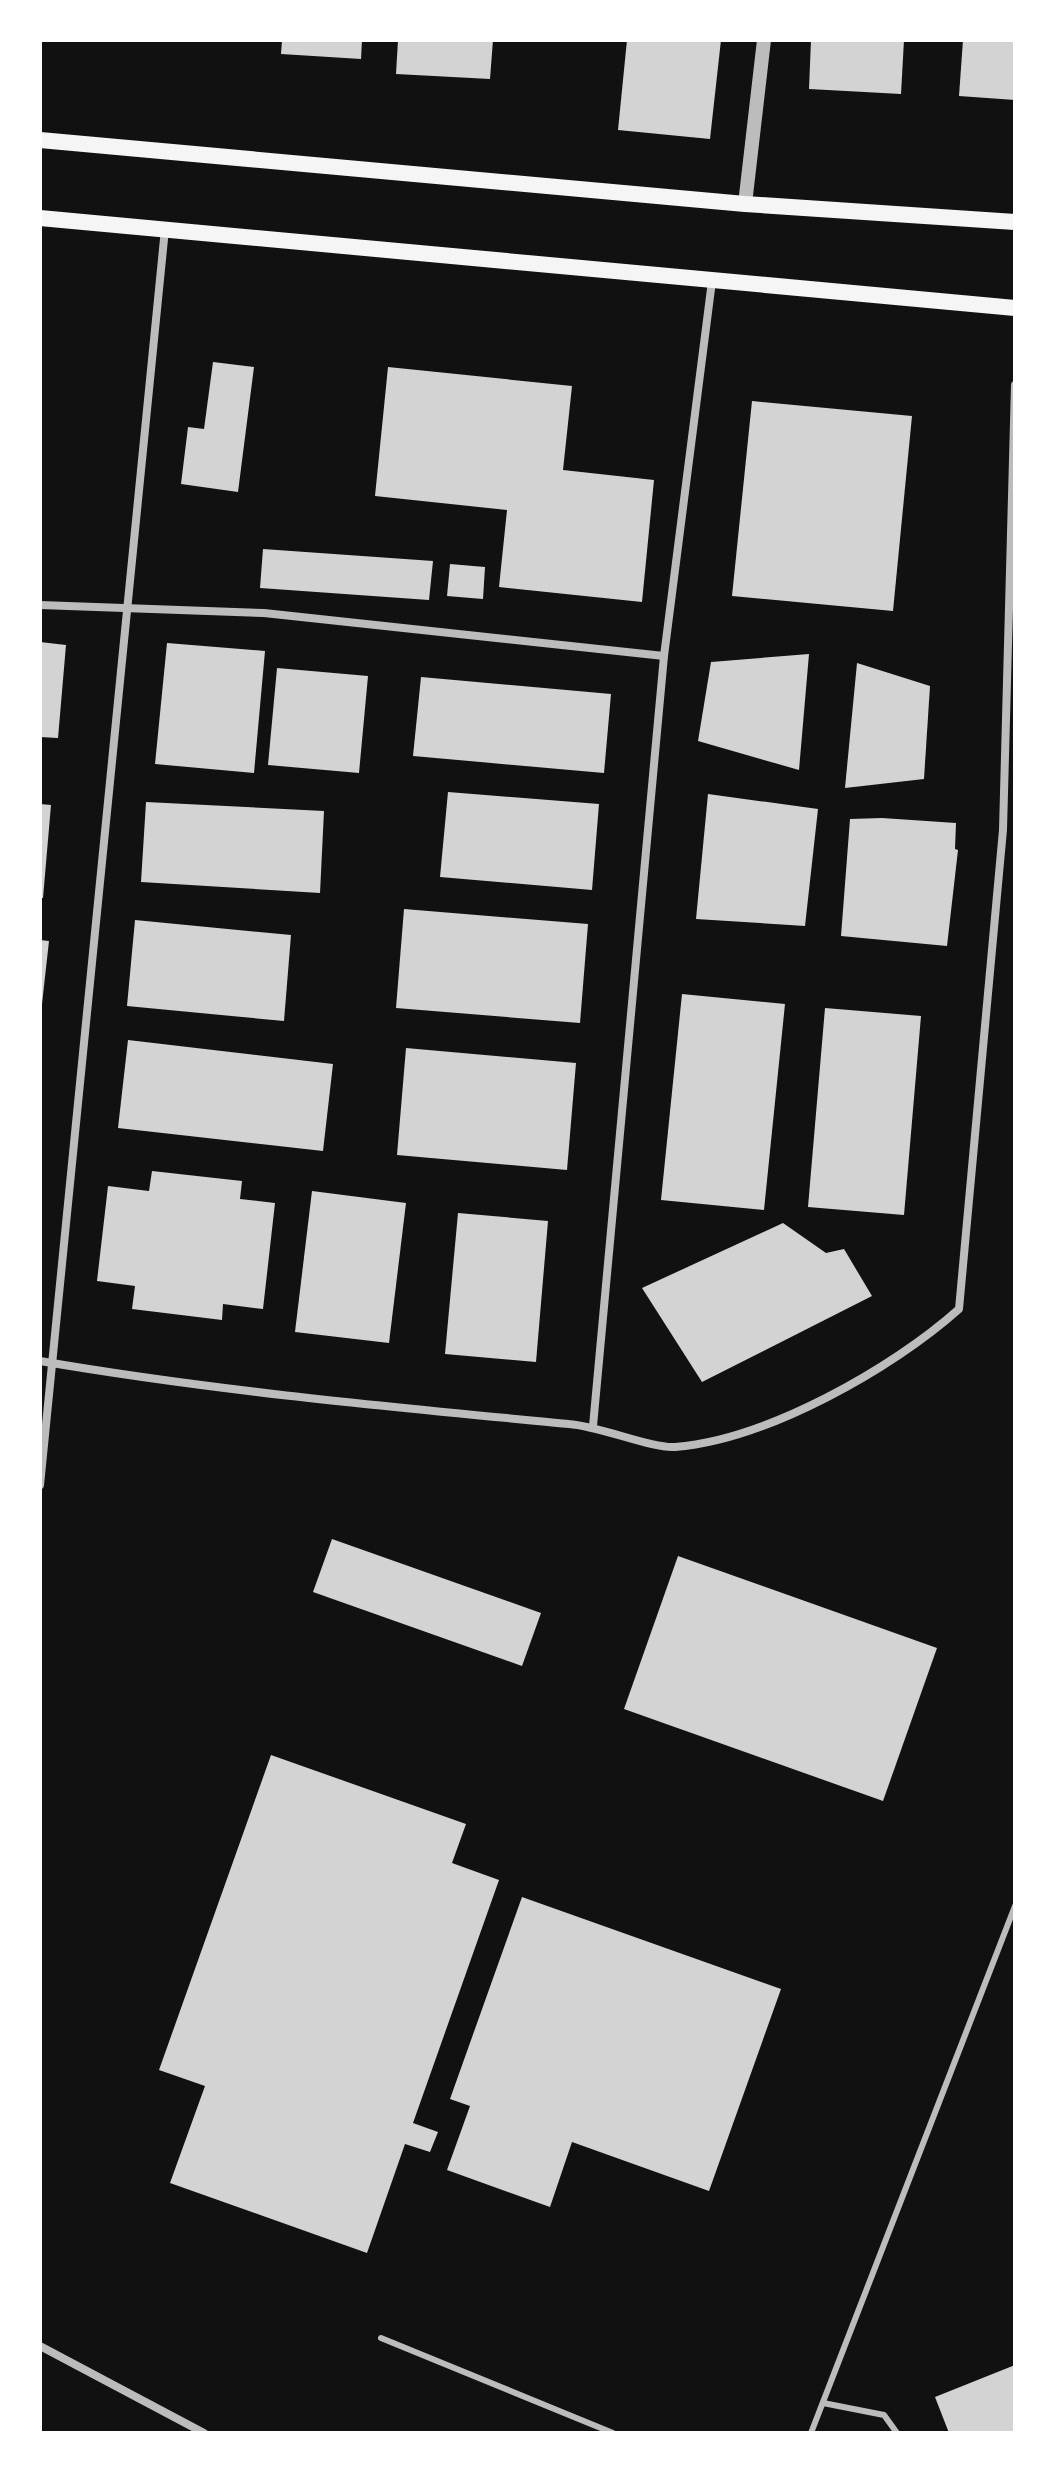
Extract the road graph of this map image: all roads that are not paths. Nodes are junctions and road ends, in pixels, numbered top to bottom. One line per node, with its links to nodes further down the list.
1 (764, 40): 3 (street)
2 (40, 140): 3 (main road)
3 (745, 204): 5 (main road)
4 (40, 218): 6 (main road)
5 (1015, 222)
6 (165, 229): 7 (main road); 11 (street)
7 (712, 280): 8 (main road); 12 (street)
8 (1015, 308)
9 (1015, 385): 15 (street)
10 (40, 605): 11 (street)
11 (127, 610): 12 (street); 14 (street)
12 (664, 656): 15 (street)
13 (40, 1361): 14 (street)
14 (53, 1363): 15 (street); 16 (street)
15 (593, 1426)
16 (40, 1485)
17 (1015, 1906): 20 (lane)
18 (381, 2338): 22 (lane)
19 (40, 2346): 21 (street)
20 (823, 2403): 23 (lane); 24 (lane)
21 (204, 2433)
22 (613, 2433)
23 (811, 2433)
24 (897, 2433)

